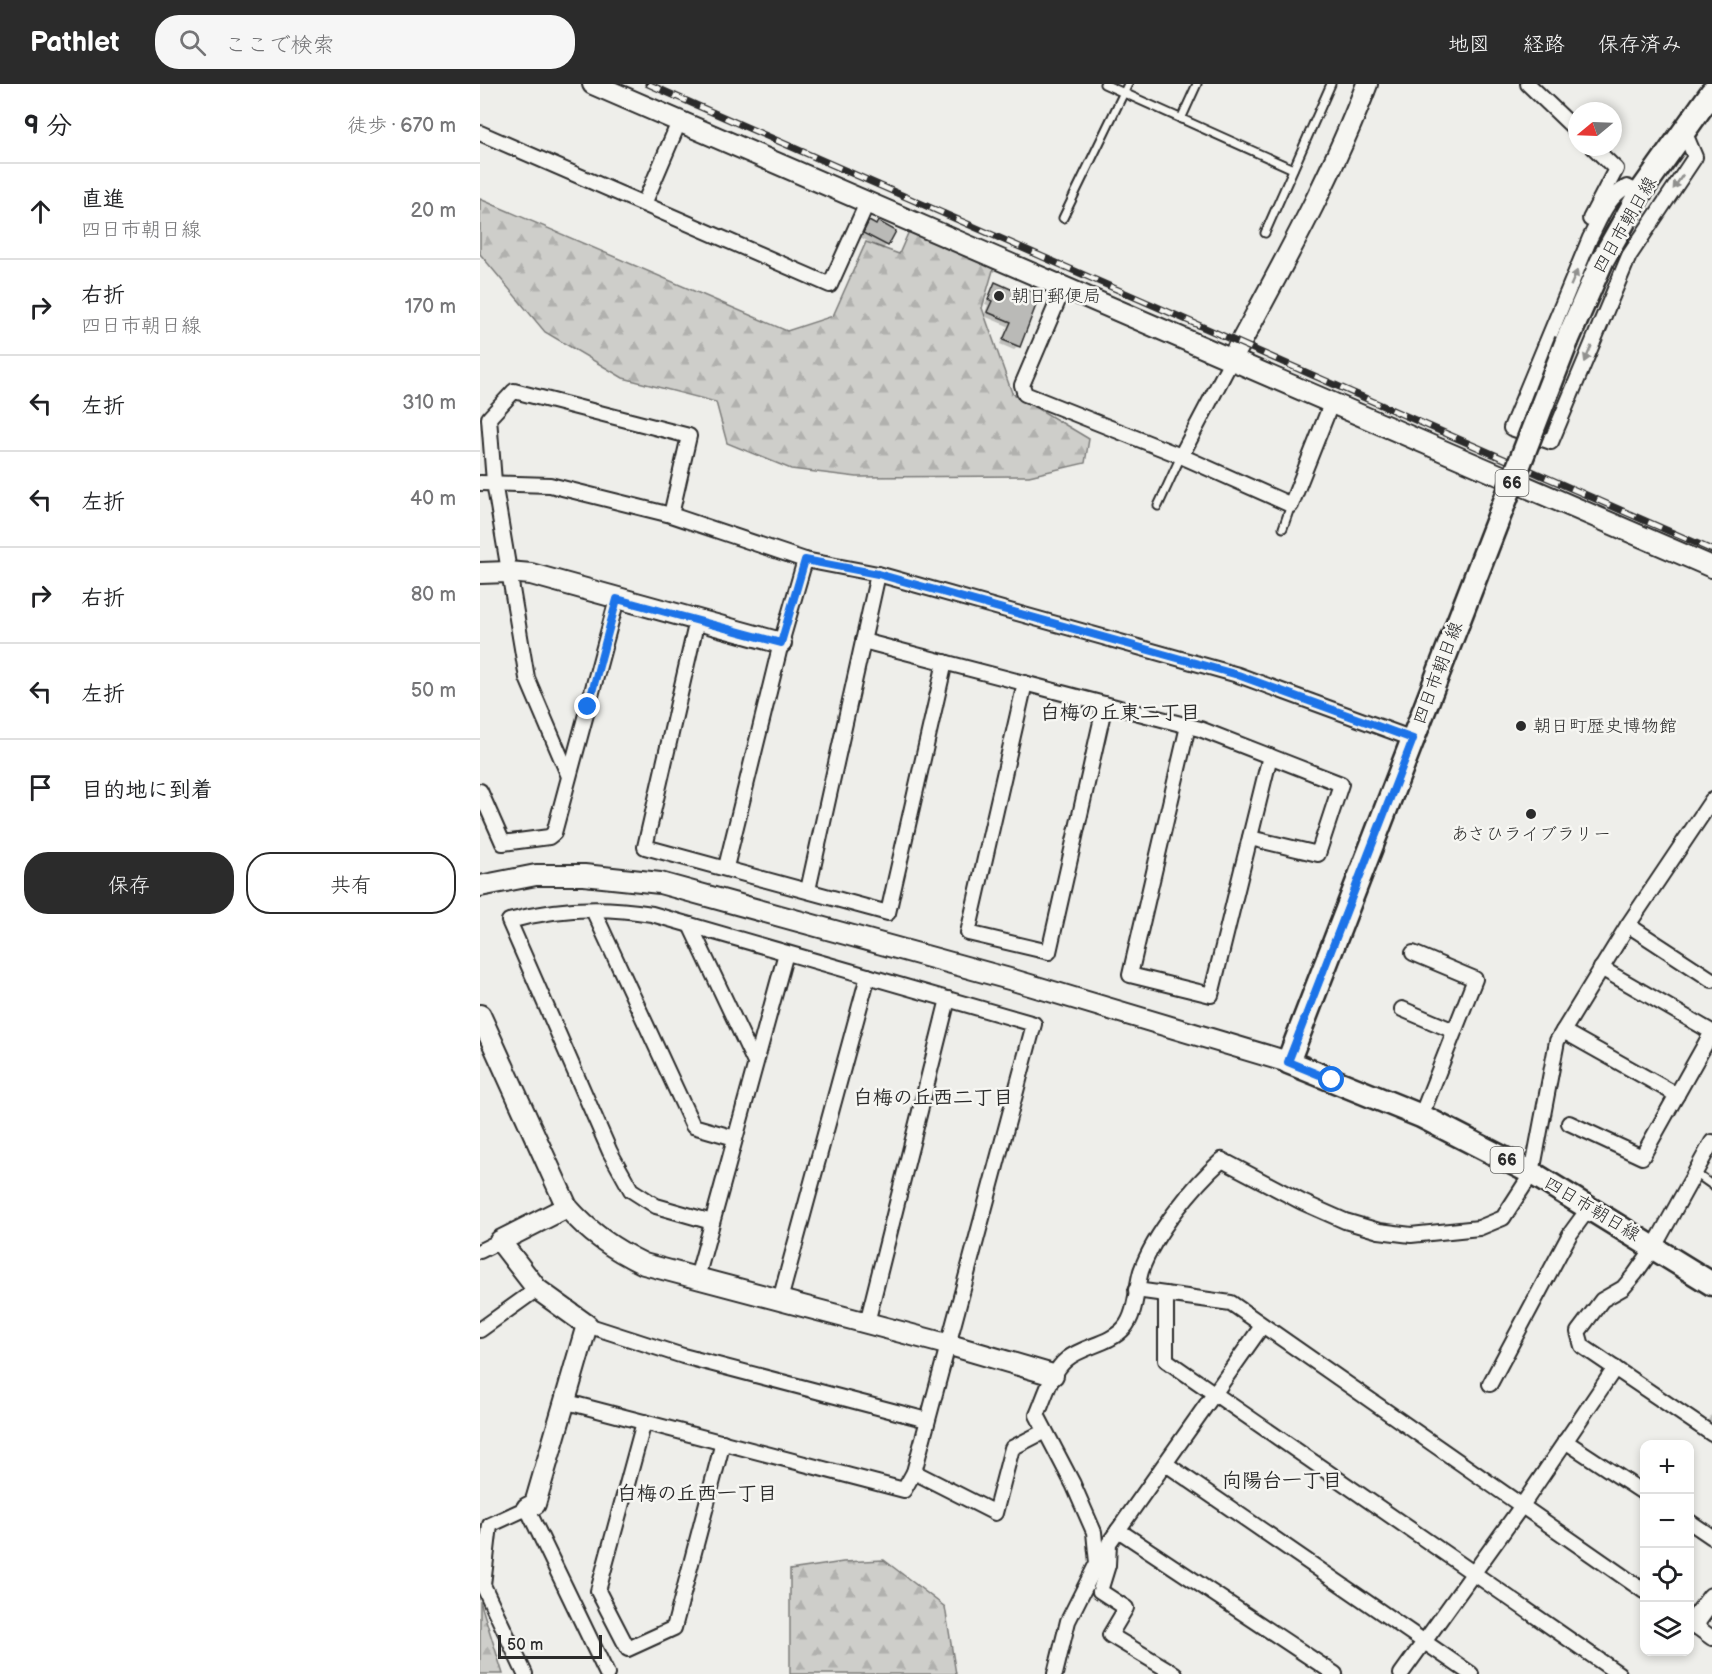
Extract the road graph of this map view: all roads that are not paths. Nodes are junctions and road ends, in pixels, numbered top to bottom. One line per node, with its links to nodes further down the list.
1 (593, 84): 11 (street)
2 (1104, 84): 9 (lane)
3 (1128, 84): 9 (lane)
4 (1197, 84): 10 (lane)
5 (1331, 84): 16 (lane)
6 (1366, 84): 24 (street)
7 (1528, 84): 12 (street)
8 (1712, 92): 13 (main road, 四日市朝日線 / 66)
9 (1124, 93): 10 (lane); 20 (lane)
10 (1181, 119): 16 (lane)
11 (679, 122): 18 (street); 19 (street)
12 (1568, 122)
13 (1684, 131): 17 (main road, 四日市朝日線 / 66); 22 (street, one-way to 22)
14 (480, 133): 19 (street)
15 (1602, 156): 22 (street)
16 (1293, 169): 21 (lane)
17 (1640, 193): 22 (street); 45 (main road, 四日市朝日線 / 66, bridge)
18 (867, 203): 19 (street); 23 (street)
19 (644, 204)
20 (1063, 218)
21 (1265, 233)
22 (1590, 238)
23 (1063, 289): 24 (street); 26 (street)
24 (1232, 359): 25 (street); 26 (street)
25 (1332, 404): 28 (street); 33 (street)
26 (1181, 456): 28 (street); 29 (lane)
27 (487, 482): 30 (street); 30 (street); 34 (street)
28 (1291, 505): 31 (lane)
29 (1158, 506)
30 (671, 515): 32 (street)
31 (1283, 528)
32 (805, 560): 36 (street); 40 (street)
33 (1712, 567)
34 (508, 572): 35 (street); 37 (street); 47 (street)
35 (480, 573)
36 (878, 574): 39 (street); 45 (street)
37 (617, 599): 38 (street); 47 (street)
38 (697, 620): 40 (street); 51 (street)
39 (863, 641): 41 (street); 53 (street)
40 (781, 643): 51 (street)
41 (945, 662): 42 (street); 53 (street)
42 (1025, 683): 43 (street); 43 (street)
43 (1105, 704): 44 (street)
44 (1188, 726): 46 (street); 50 (street)
45 (1413, 739): 67 (main road, 四日市朝日線 / 66)
46 (1270, 756): 50 (street); 50 (street)
47 (568, 774): 48 (street)
48 (480, 790)
49 (1712, 801): 56 (street)
50 (1250, 838)
51 (726, 867): 53 (street)
52 (480, 886): 67 (street)
53 (808, 890)
54 (593, 910): 55 (street); 72 (street); 79 (street)
55 (690, 925): 57 (street); 68 (street)
56 (1628, 925): 59 (street); 61 (street)
57 (786, 952): 60 (street); 68 (street)
58 (1413, 953): 65 (street)
59 (1601, 968): 66 (street); 69 (street)
60 (868, 976): 62 (street); 88 (street)
61 (1712, 980)
62 (948, 999): 89 (street); 93 (street)
63 (1402, 1009): 65 (street)
64 (480, 1015): 77 (street)
65 (1454, 1031): 70 (street)
66 (1563, 1031): 69 (street); 74 (street)
67 (1288, 1062): 70 (main road, 四日市朝日線 / 66)
68 (755, 1064): 72 (street)
69 (1677, 1095): 71 (street)
70 (1421, 1116): 74 (main road, 四日市朝日線 / 66)
71 (1569, 1123)
72 (735, 1138): 79 (street)
73 (1712, 1142): 75 (street)
74 (1532, 1173): 78 (main road, 四日市朝日線 / 66); 86 (street)
75 (1695, 1173): 76 (lane); 81 (street)
76 (1712, 1185)
77 (567, 1207): 80 (street); 83 (street)
78 (1589, 1208): 81 (main road, 四日市朝日線 / 66); 96 (street)
79 (712, 1222): 83 (street)
80 (500, 1241): 82 (street); 85 (street)
81 (1654, 1247): 84 (main road, 四日市朝日線 / 66); 94 (street)
82 (480, 1251)
83 (697, 1278): 88 (street)
84 (1712, 1284)
85 (537, 1289): 90 (street); 92 (street)
86 (1136, 1290): 87 (street); 95 (street)
87 (1166, 1294): 91 (street); 97 (street)
88 (780, 1300): 89 (street)
89 (867, 1323): 93 (street)
90 (587, 1325): 98 (street); 99 (street)
91 (1262, 1326): 97 (street); 108 (street)
92 (480, 1330)
93 (950, 1345): 95 (street); 99 (street)
94 (1615, 1368): 102 (street); 103 (street)
95 (1053, 1375): 101 (street)
96 (1490, 1384)
97 (1215, 1396): 105 (street); 113 (street)
98 (567, 1401): 100 (street); 109 (street)
99 (927, 1420): 106 (street)
100 (645, 1422): 104 (street); 104 (street)
101 (1045, 1431): 106 (street); 122 (street)
102 (1712, 1434)
103 (1565, 1441): 107 (street); 108 (street)
104 (723, 1442): 106 (street)
105 (1166, 1464): 111 (street); 119 (street)
106 (914, 1472)
107 (1640, 1490)
108 (1521, 1507): 113 (street); 114 (street)
109 (528, 1508): 120 (street); 121 (street)
110 (1694, 1525): 112 (street)
111 (1118, 1530): 123 (street); 124 (street)
112 (1712, 1537)
113 (1474, 1574): 119 (street); 127 (street)
114 (1640, 1588)
115 (1712, 1598): 116 (street)
116 (1694, 1619)
117 (1694, 1625): 118 (street)
118 (1712, 1638)
119 (1425, 1642): 125 (street); 126 (street)
120 (525, 1674)
121 (607, 1674)
122 (1055, 1674)
123 (1175, 1674)
124 (1335, 1674)
125 (1401, 1674)
126 (1471, 1674)
127 (1619, 1674)

